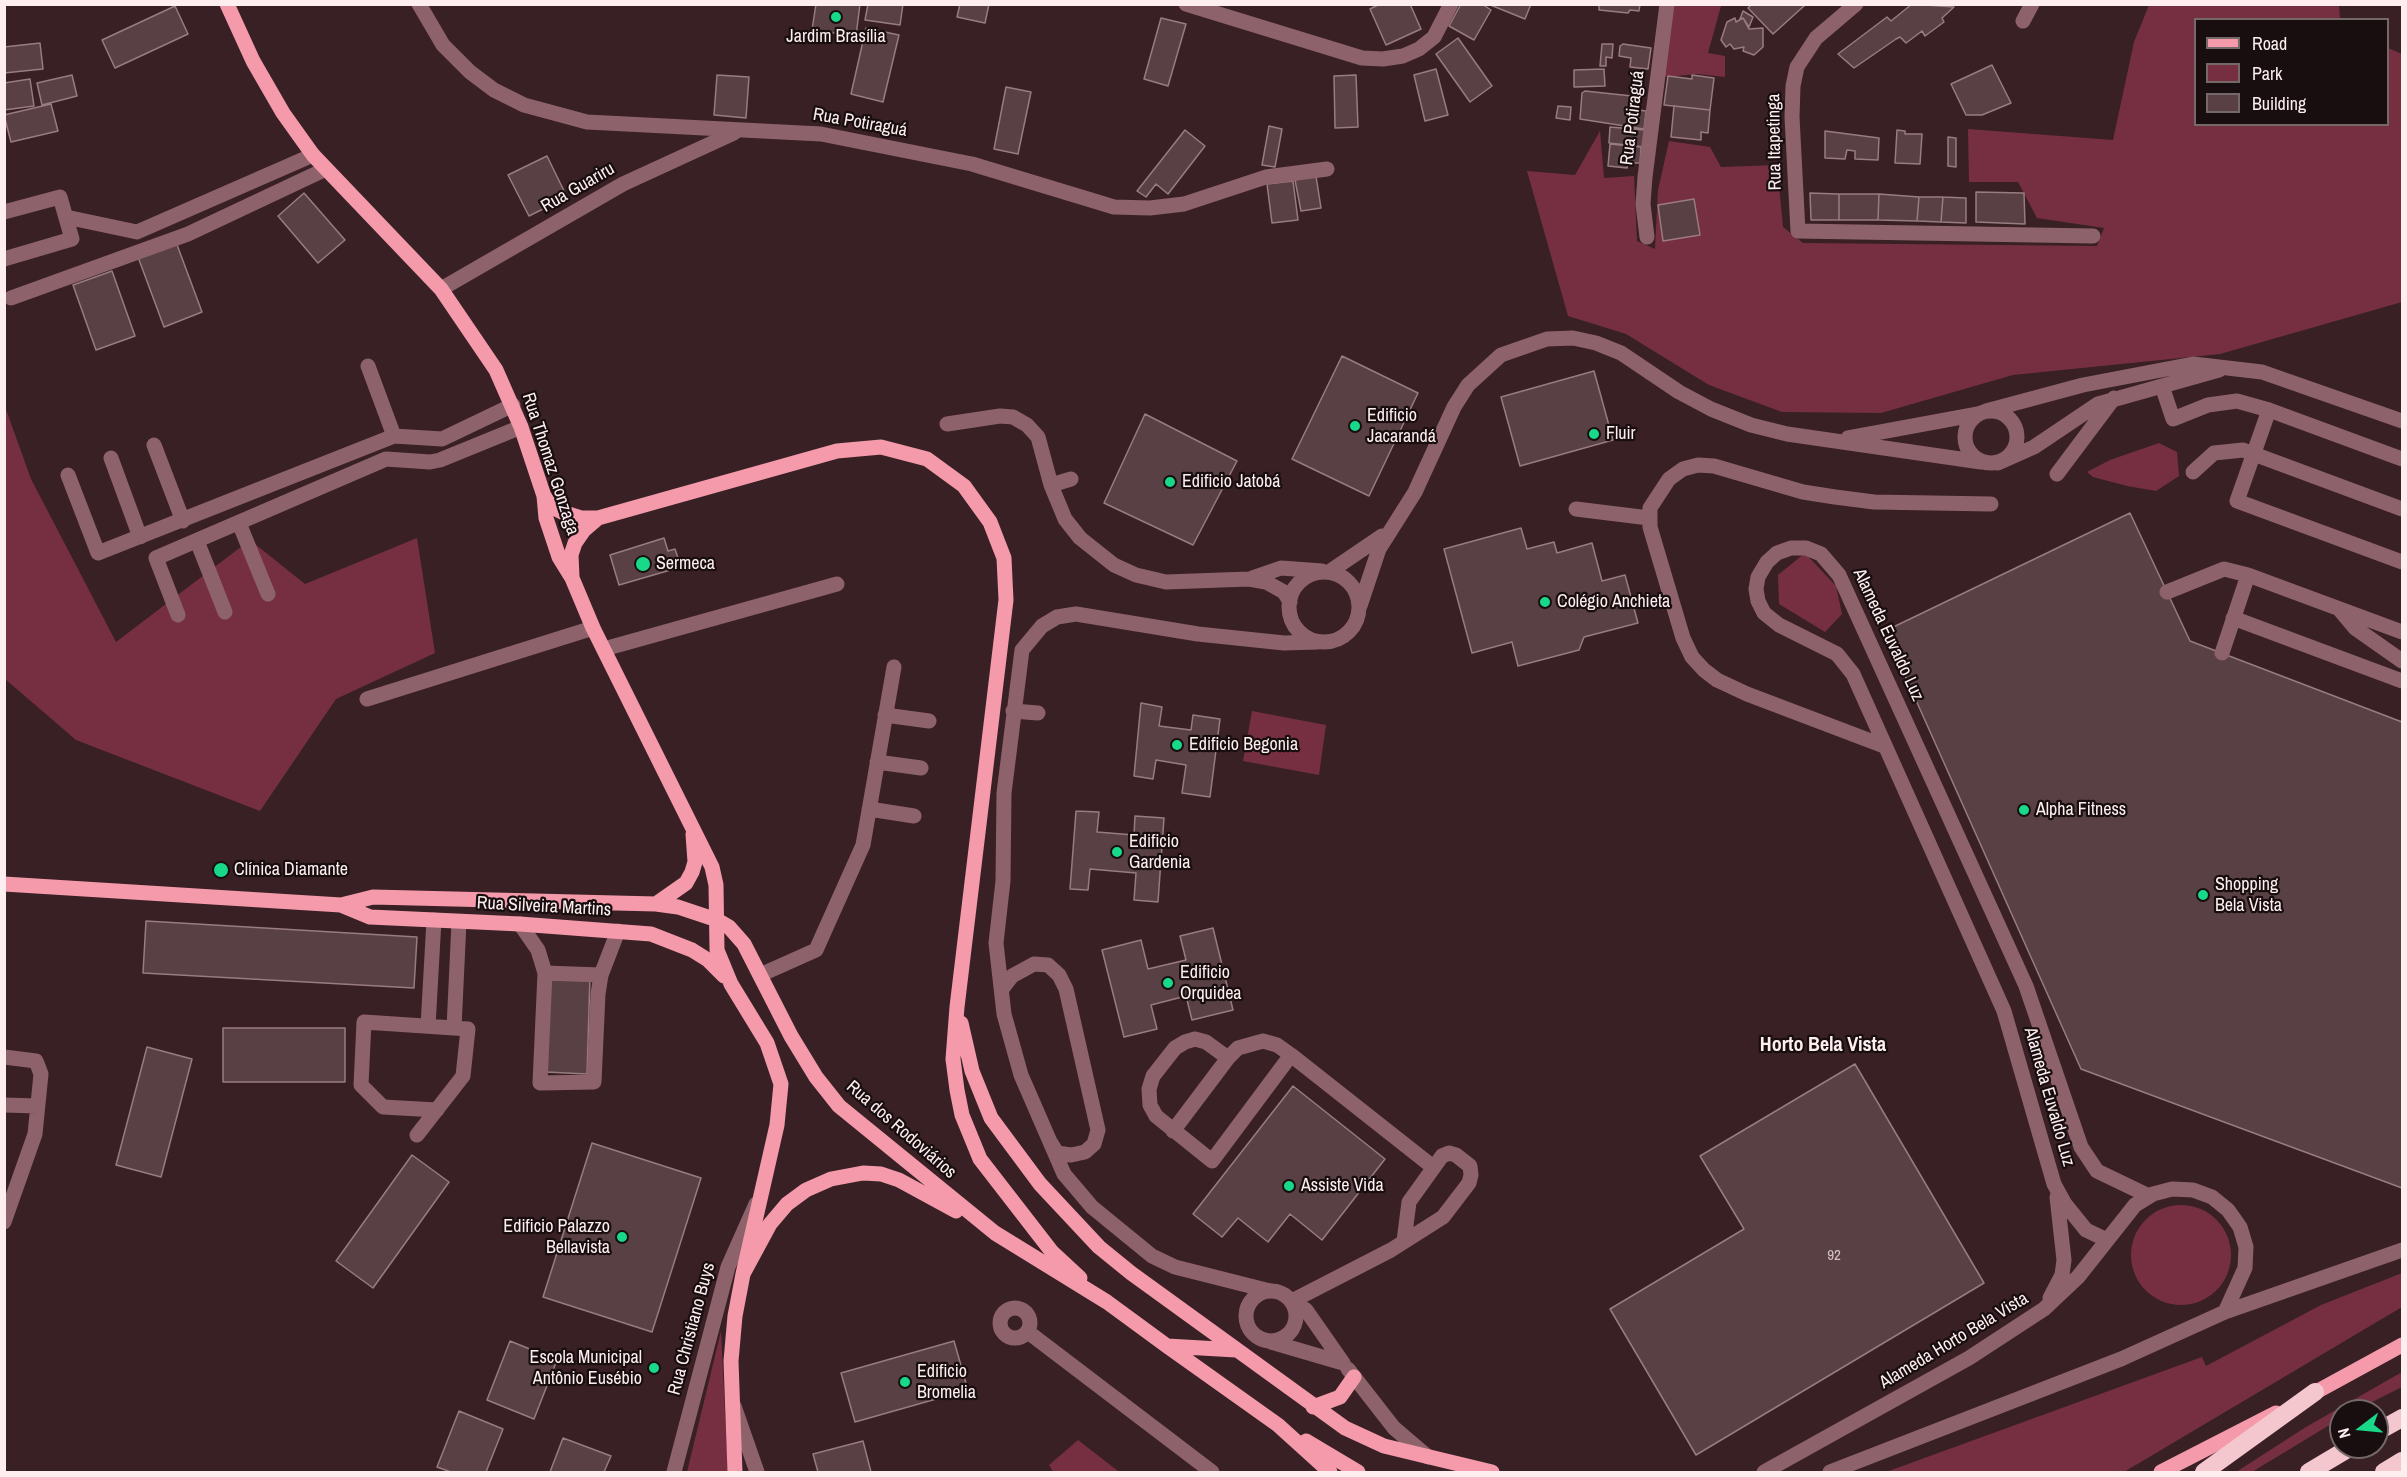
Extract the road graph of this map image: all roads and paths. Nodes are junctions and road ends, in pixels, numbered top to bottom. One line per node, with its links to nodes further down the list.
1 (227, 4): 10 (main road, Rua Thomaz Gonzaga)
2 (419, 4): 9 (street, Rua Potiraguá)
3 (1186, 4): 4 (street)
4 (1450, 4)
5 (1667, 4): 16 (street, Rua Potiraguá)
6 (1856, 4): 15 (street, Rua Itapetinga)
7 (2032, 4): 8 (street)
8 (2023, 21)
9 (739, 131): 11 (street, Rua Potiraguá); 18 (street, Rua Guariru)
10 (313, 155): 12 (main road, Rua Thomaz Gonzaga); 14 (street)
11 (1327, 169)
12 (326, 170): 18 (main road, Rua Thomaz Gonzaga); 19 (street)
13 (4, 212): 14 (street)
14 (66, 217): 17 (street)
15 (2093, 236)
16 (1647, 237)
17 (4, 259)
18 (441, 289): 25 (main road, Rua Thomaz Gonzaga)
19 (10, 298)
20 (2209, 365): 22 (street); 24 (street); 27 (street)
21 (368, 366): 31 (street)
22 (2228, 367): 23 (street); 28 (street)
23 (2162, 386): 24 (street); 26 (street)
24 (2113, 400): 38 (street); 40 (street)
25 (513, 405): 30 (main road, Rua Thomaz Gonzaga); 31 (street)
26 (2269, 410): 34 (street); 36 (street)
27 (1982, 413): 32 (street); 37 (street); 38 (street)
28 (2403, 421)
29 (946, 424): 43 (street)
30 (521, 427): 44 (main road, Rua Thomaz Gonzaga); 51 (street)
31 (394, 436): 50 (street)
32 (1833, 441): 37 (street); 52 (street)
33 (154, 444): 50 (street)
34 (2254, 454): 39 (street); 47 (street); 55 (street)
35 (111, 458): 53 (street)
36 (2403, 459)
37 (1981, 462): 38 (street)
38 (1998, 462)
39 (2193, 472)
40 (2057, 474)
41 (68, 475): 53 (street)
42 (1071, 479): 43 (street)
43 (1051, 485): 59 (street)
44 (544, 496): 48 (main road); 58 (main road, Rua Thomaz Gonzaga)
45 (1991, 504): 49 (street)
46 (1576, 509): 49 (street)
47 (2403, 509)
48 (598, 518): 58 (main road); 101 (main road)
49 (1649, 518): 82 (street)
50 (183, 520): 53 (street)
51 (239, 523): 54 (street); 62 (street)
52 (1389, 530): 56 (street); 64 (street)
53 (140, 537)
54 (197, 541): 66 (street); 67 (street)
55 (2403, 562)
56 (1327, 572): 59 (street); 63 (street); 64 (street)
57 (2248, 575): 61 (street); 65 (street); 68 (street)
58 (572, 578): 69 (main road, Rua Thomaz Gonzaga)
59 (1249, 579): 63 (street)
60 (837, 584): 72 (street)
61 (2168, 592)
62 (268, 594)
63 (1290, 602): 71 (street)
64 (1360, 606): 71 (street)
65 (2339, 609): 70 (street); 74 (street)
66 (225, 612)
67 (178, 615)
68 (2233, 618): 73 (street); 76 (street)
69 (593, 628): 72 (main road, Rua Thomaz Gonzaga); 77 (street)
70 (2403, 632)
71 (1318, 642): 78 (street)
72 (604, 649): 87 (main road, Rua Thomaz Gonzaga)
73 (2222, 653)
74 (2403, 661)
75 (894, 667): 80 (street)
76 (2403, 681)
77 (367, 699)
78 (1013, 711): 79 (street); 100 (street)
79 (1038, 713)
80 (885, 715): 81 (street); 83 (street)
81 (928, 721)
82 (1884, 746): 114 (street, Alameda Euvaldo Luz); 115 (street, Alameda Euvaldo Luz)
83 (877, 762): 84 (street); 85 (street)
84 (921, 768)
85 (869, 809): 86 (street); 98 (street)
86 (914, 816)
87 (689, 819): 89 (main road); 92 (main road, Rua Thomaz Gonzaga)
88 (4, 885): 90 (main road, Rua Silveira Martins)
89 (656, 904): 90 (main road, Rua Silveira Martins); 92 (main road, Rua Silveira Martins)
90 (341, 905): 91 (main road, Rua Silveira Martins)
91 (434, 920): 93 (main road, Rua Silveira Martins); 102 (street)
92 (717, 920): 98 (main road, Rua dos Rodoviários); 99 (main road)
93 (459, 922): 94 (main road, Rua Silveira Martins); 103 (street)
94 (520, 924): 95 (main road, Rua Silveira Martins); 96 (street)
95 (618, 931): 97 (street); 99 (main road, Rua Silveira Martins)
96 (545, 973): 97 (street); 97 (street)
97 (601, 975)
98 (760, 975): 118 (main road, Rua dos Rodoviários)
99 (731, 984): 116 (main road)
100 (1002, 989): 111 (street); 111 (street)
101 (957, 1006): 125 (main road); 132 (main road)
102 (428, 1026): 103 (street); 109 (street)
103 (454, 1028): 109 (street)
104 (1291, 1055): 106 (street); 110 (street); 113 (street)
105 (4, 1057): 108 (street)
106 (1228, 1058): 110 (street); 110 (street)
107 (4, 1105): 108 (street)
108 (37, 1106): 117 (street)
109 (437, 1110): 112 (street)
110 (1173, 1131)
111 (1045, 1132): 123 (street)
112 (417, 1135)
113 (1433, 1167): 120 (street); 120 (street)
114 (2054, 1184): 119 (street, Alameda Euvaldo Luz); 126 (street)
115 (2149, 1196): 119 (street, Alameda Horto Bela Vista); 127 (street, Alameda Horto Bela Vista)
116 (759, 1199): 122 (main road); 144 (street, Rua Christiano Buys)
117 (4, 1222)
118 (995, 1233): 122 (main road); 125 (main road, Rua dos Rodoviários)
119 (2107, 1240): 126 (street, Alameda Horto Bela Vista)
120 (1404, 1241): 124 (street)
121 (2403, 1250): 127 (street)
122 (742, 1274): 136 (main road)
123 (1270, 1291): 124 (street); 129 (street)
124 (1292, 1301): 129 (street); 133 (street)
125 (1107, 1302): 131 (main road, Rua dos Rodoviários)
126 (2044, 1309): 151 (street, Alameda Horto Bela Vista)
127 (2224, 1312): 152 (street)
128 (1028, 1332): 147 (street)
129 (1271, 1342): 133 (street)
130 (2403, 1345): 135 (main road)
131 (1167, 1346): 132 (main road); 139 (main road, Rua dos Rodoviários)
132 (1239, 1350): 137 (main road)
133 (1343, 1363): 134 (street)
134 (1354, 1377): 137 (main road); 141 (street)
135 (2315, 1392): 153 (main road); 154 (highway)
136 (731, 1397): 145 (main road); 146 (street)
137 (1313, 1407): 141 (main road)
138 (2403, 1418): 140 (highway)
139 (1278, 1425): 148 (main road, Rua dos Rodoviários); 149 (main road)
140 (2389, 1425)
141 (1430, 1459): 150 (main road)
142 (2332, 1459): 155 (highway)
143 (2403, 1461): 156 (highway)
144 (674, 1473)
145 (735, 1473)
146 (757, 1473)
147 (1212, 1473)
148 (1330, 1473)
149 (1358, 1473)
150 (1492, 1473)
151 (1764, 1473)
152 (1830, 1473)
153 (2161, 1473)
154 (2204, 1473)
155 (2309, 1473)
156 (2384, 1473)

